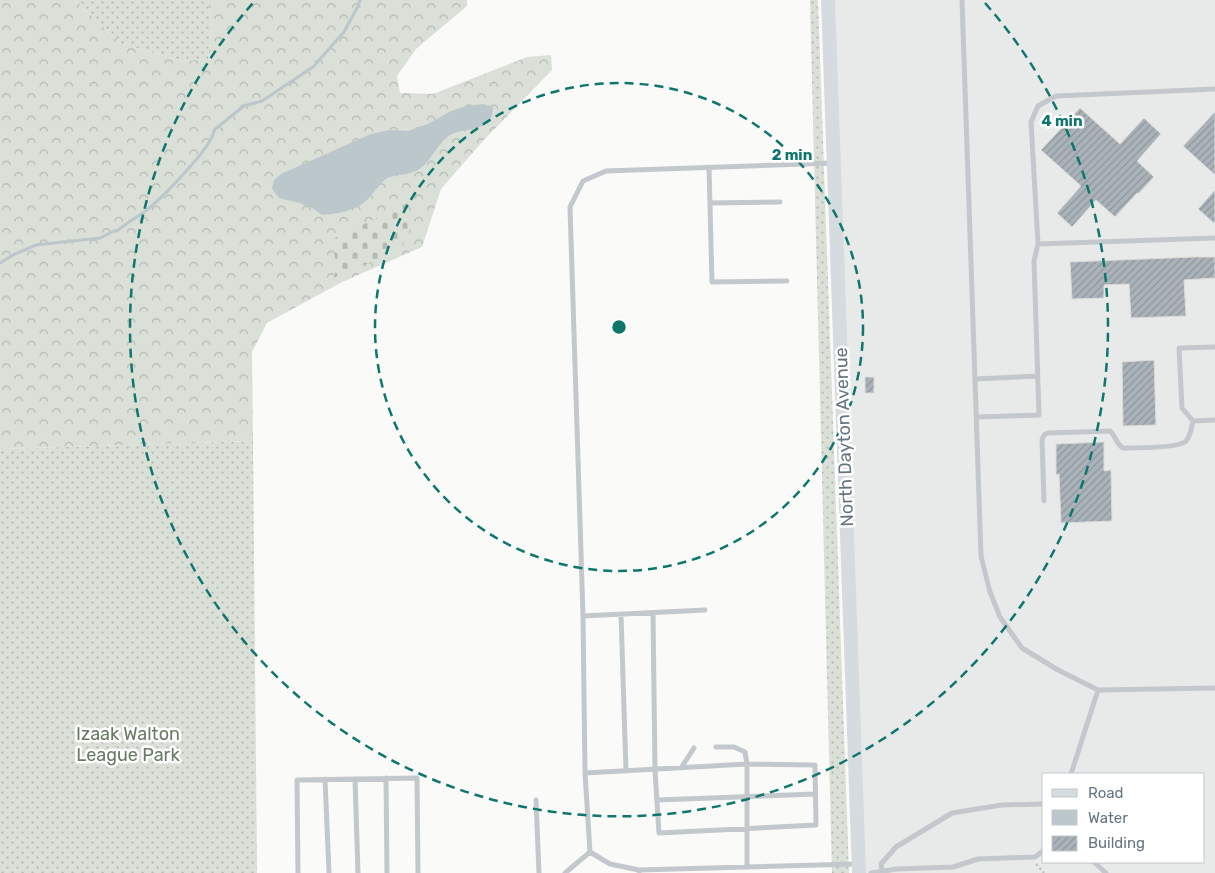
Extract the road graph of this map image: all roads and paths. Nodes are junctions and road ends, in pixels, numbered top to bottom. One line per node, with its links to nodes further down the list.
1 (828, 0): 4 (main road, North Dayton Avenue)
2 (962, 0): 13 (lane)
3 (1215, 90): 9 (lane)
4 (833, 163): 5 (lane); 47 (main road, North Dayton Avenue)
5 (710, 167): 7 (lane); 21 (lane)
6 (780, 202): 7 (lane)
7 (710, 204): 10 (lane)
8 (1215, 238): 9 (lane)
9 (1038, 244): 12 (lane)
10 (787, 281)
11 (1215, 347): 15 (lane)
12 (1038, 376): 13 (lane); 14 (lane)
13 (975, 379): 14 (lane)
14 (976, 417): 23 (lane)
15 (1193, 420): 16 (lane); 17 (lane)
16 (1215, 420)
17 (1044, 501)
18 (705, 610): 19 (lane)
19 (653, 613): 20 (lane); 28 (lane)
20 (621, 614): 21 (lane); 29 (lane)
21 (582, 616): 30 (lane)
22 (1215, 688): 23 (lane)
23 (1098, 690): 31 (lane)
24 (716, 747): 26 (lane)
25 (694, 748): 27 (lane)
26 (747, 764): 27 (lane); 35 (lane); 36 (lane)
27 (681, 768): 28 (lane)
28 (655, 770): 29 (lane); 38 (lane)
29 (626, 771): 30 (lane)
30 (585, 773): 42 (lane)
31 (1071, 773)
32 (386, 778): 34 (lane); 53 (lane); 54 (lane)
33 (326, 779): 34 (lane); 50 (lane); 51 (lane)
34 (355, 779): 52 (lane)
35 (815, 794): 36 (lane); 40 (lane)
36 (747, 797): 38 (lane); 40 (lane)
37 (536, 800): 55 (lane)
38 (657, 800): 40 (lane)
39 (1042, 804): 48 (lane)
40 (747, 828): 45 (lane)
41 (1042, 851): 43 (lane)
42 (590, 852): 49 (lane); 56 (lane)
43 (1033, 858): 48 (lane); 57 (path)
44 (1095, 863): 58 (lane)
45 (747, 867): 46 (lane); 49 (lane)
46 (758, 870): 47 (lane)
47 (863, 870): 48 (lane)
48 (882, 871)
49 (639, 872)
50 (298, 873)
51 (329, 873)
52 (358, 873)
53 (387, 873)
54 (418, 873)
55 (539, 873)
56 (565, 873)
57 (1044, 873)
58 (1106, 873)

